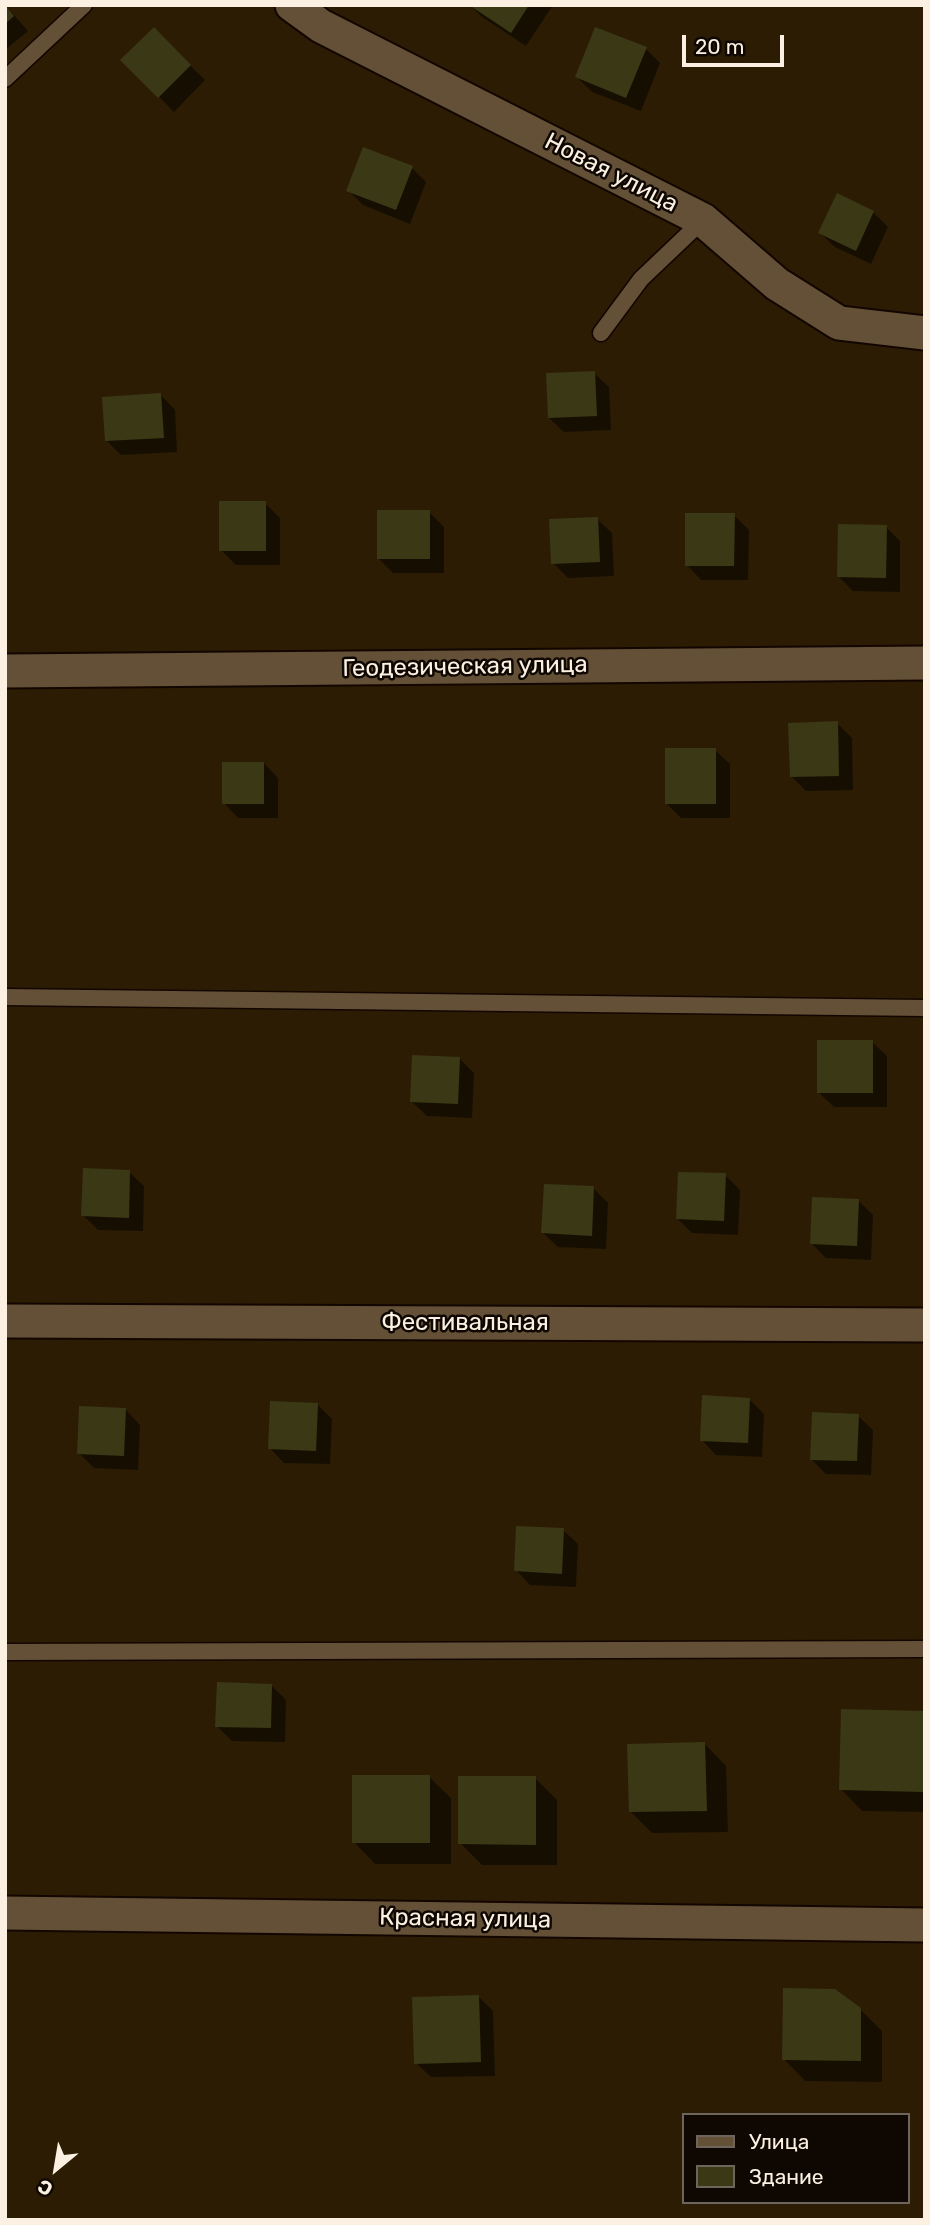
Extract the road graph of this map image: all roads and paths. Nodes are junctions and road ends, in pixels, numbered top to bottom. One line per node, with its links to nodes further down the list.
1 (84, 5): 3 (lane)
2 (292, 5): 4 (street, Новая улица)
3 (5, 79)
4 (703, 220): 5 (lane); 6 (street, Новая улица)
5 (601, 333)
6 (925, 333)
7 (925, 663): 8 (street, Геодезическая улица)
8 (5, 671)
9 (5, 998): 10 (lane)
10 (925, 1008)
11 (5, 1321): 12 (street, Фестивальная)
12 (925, 1325)
13 (925, 1649): 14 (lane)
14 (5, 1652)
15 (5, 1913): 16 (street, Красная улица)
16 (925, 1925)

